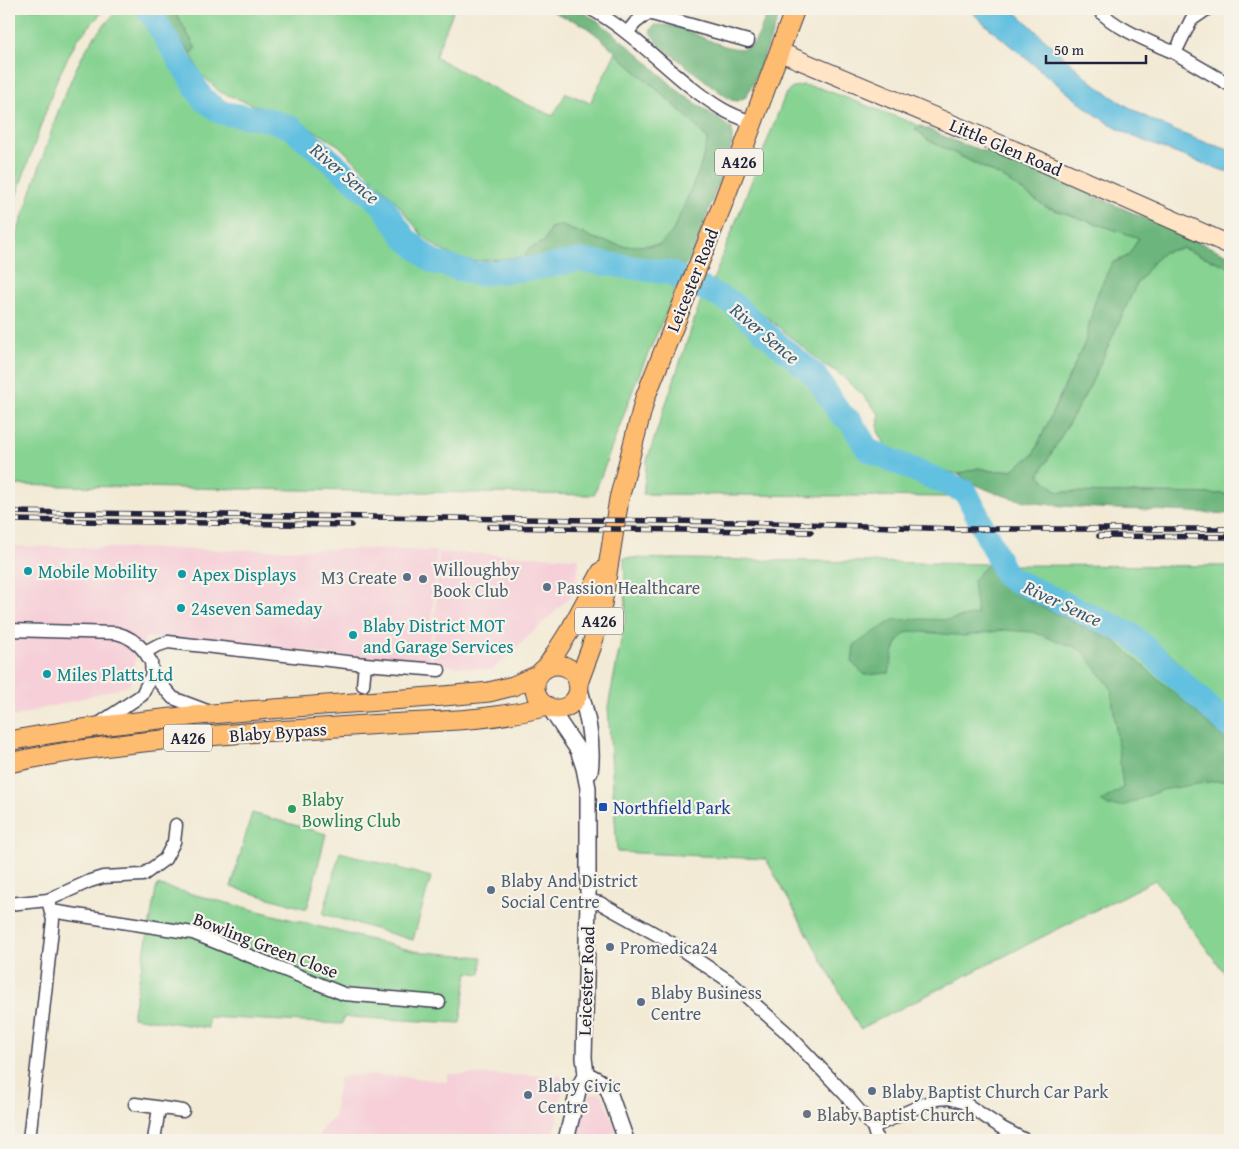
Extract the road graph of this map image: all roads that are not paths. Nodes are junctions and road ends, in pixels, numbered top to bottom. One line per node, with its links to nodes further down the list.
1 (591, 9): 7 (street)
2 (634, 9): 6 (street)
3 (795, 9): 9 (main road, Leicester Road / A426)
4 (1098, 9): 10 (street)
5 (1207, 9): 10 (street)
6 (648, 12): 7 (street); 8 (street)
7 (627, 33): 12 (street)
8 (748, 41)
9 (780, 52): 12 (main road, Leicester Road / A426); 13 (main road, Little Glen Road)
10 (1175, 53): 11 (street)
11 (1230, 84)
12 (754, 122): 14 (main road, Leicester Road / A426)
13 (1230, 245)
14 (609, 557): 19 (main road, Leicester Road / A426); 22 (main road, Leicester Road / A426)
15 (9, 630): 16 (street)
16 (145, 652): 17 (street); 20 (street)
17 (365, 664): 18 (street); 21 (street)
18 (439, 670)
19 (542, 671): 22 (main road); 23 (main road); 24 (main road, Blaby Bypass / A426)
20 (152, 674): 24 (street); 25 (street)
21 (363, 685)
22 (578, 685): 23 (main road); 28 (street, Leicester Road)
23 (548, 707): 27 (main road, Blaby Bypass / A426); 28 (street, Leicester Road)
24 (214, 713): 25 (main road, Blaby Bypass / A426)
25 (96, 726): 26 (main road, Blaby Bypass / A426)
26 (9, 740)
27 (9, 763)
28 (588, 788): 30 (street, Leicester Road)
29 (176, 825): 32 (street)
30 (588, 902): 34 (street, Leicester Road); 38 (street)
31 (9, 904): 32 (street)
32 (49, 905): 33 (street, Bowling Green Close); 39 (street)
33 (439, 1002)
34 (586, 1074): 41 (street, Leicester Road); 42 (street)
35 (135, 1104): 36 (street)
36 (159, 1108): 37 (street); 40 (street)
37 (183, 1112)
38 (873, 1127): 43 (street); 44 (street)
39 (28, 1140)
40 (154, 1140)
41 (566, 1140)
42 (626, 1140)
43 (877, 1140)
44 (1025, 1140)

